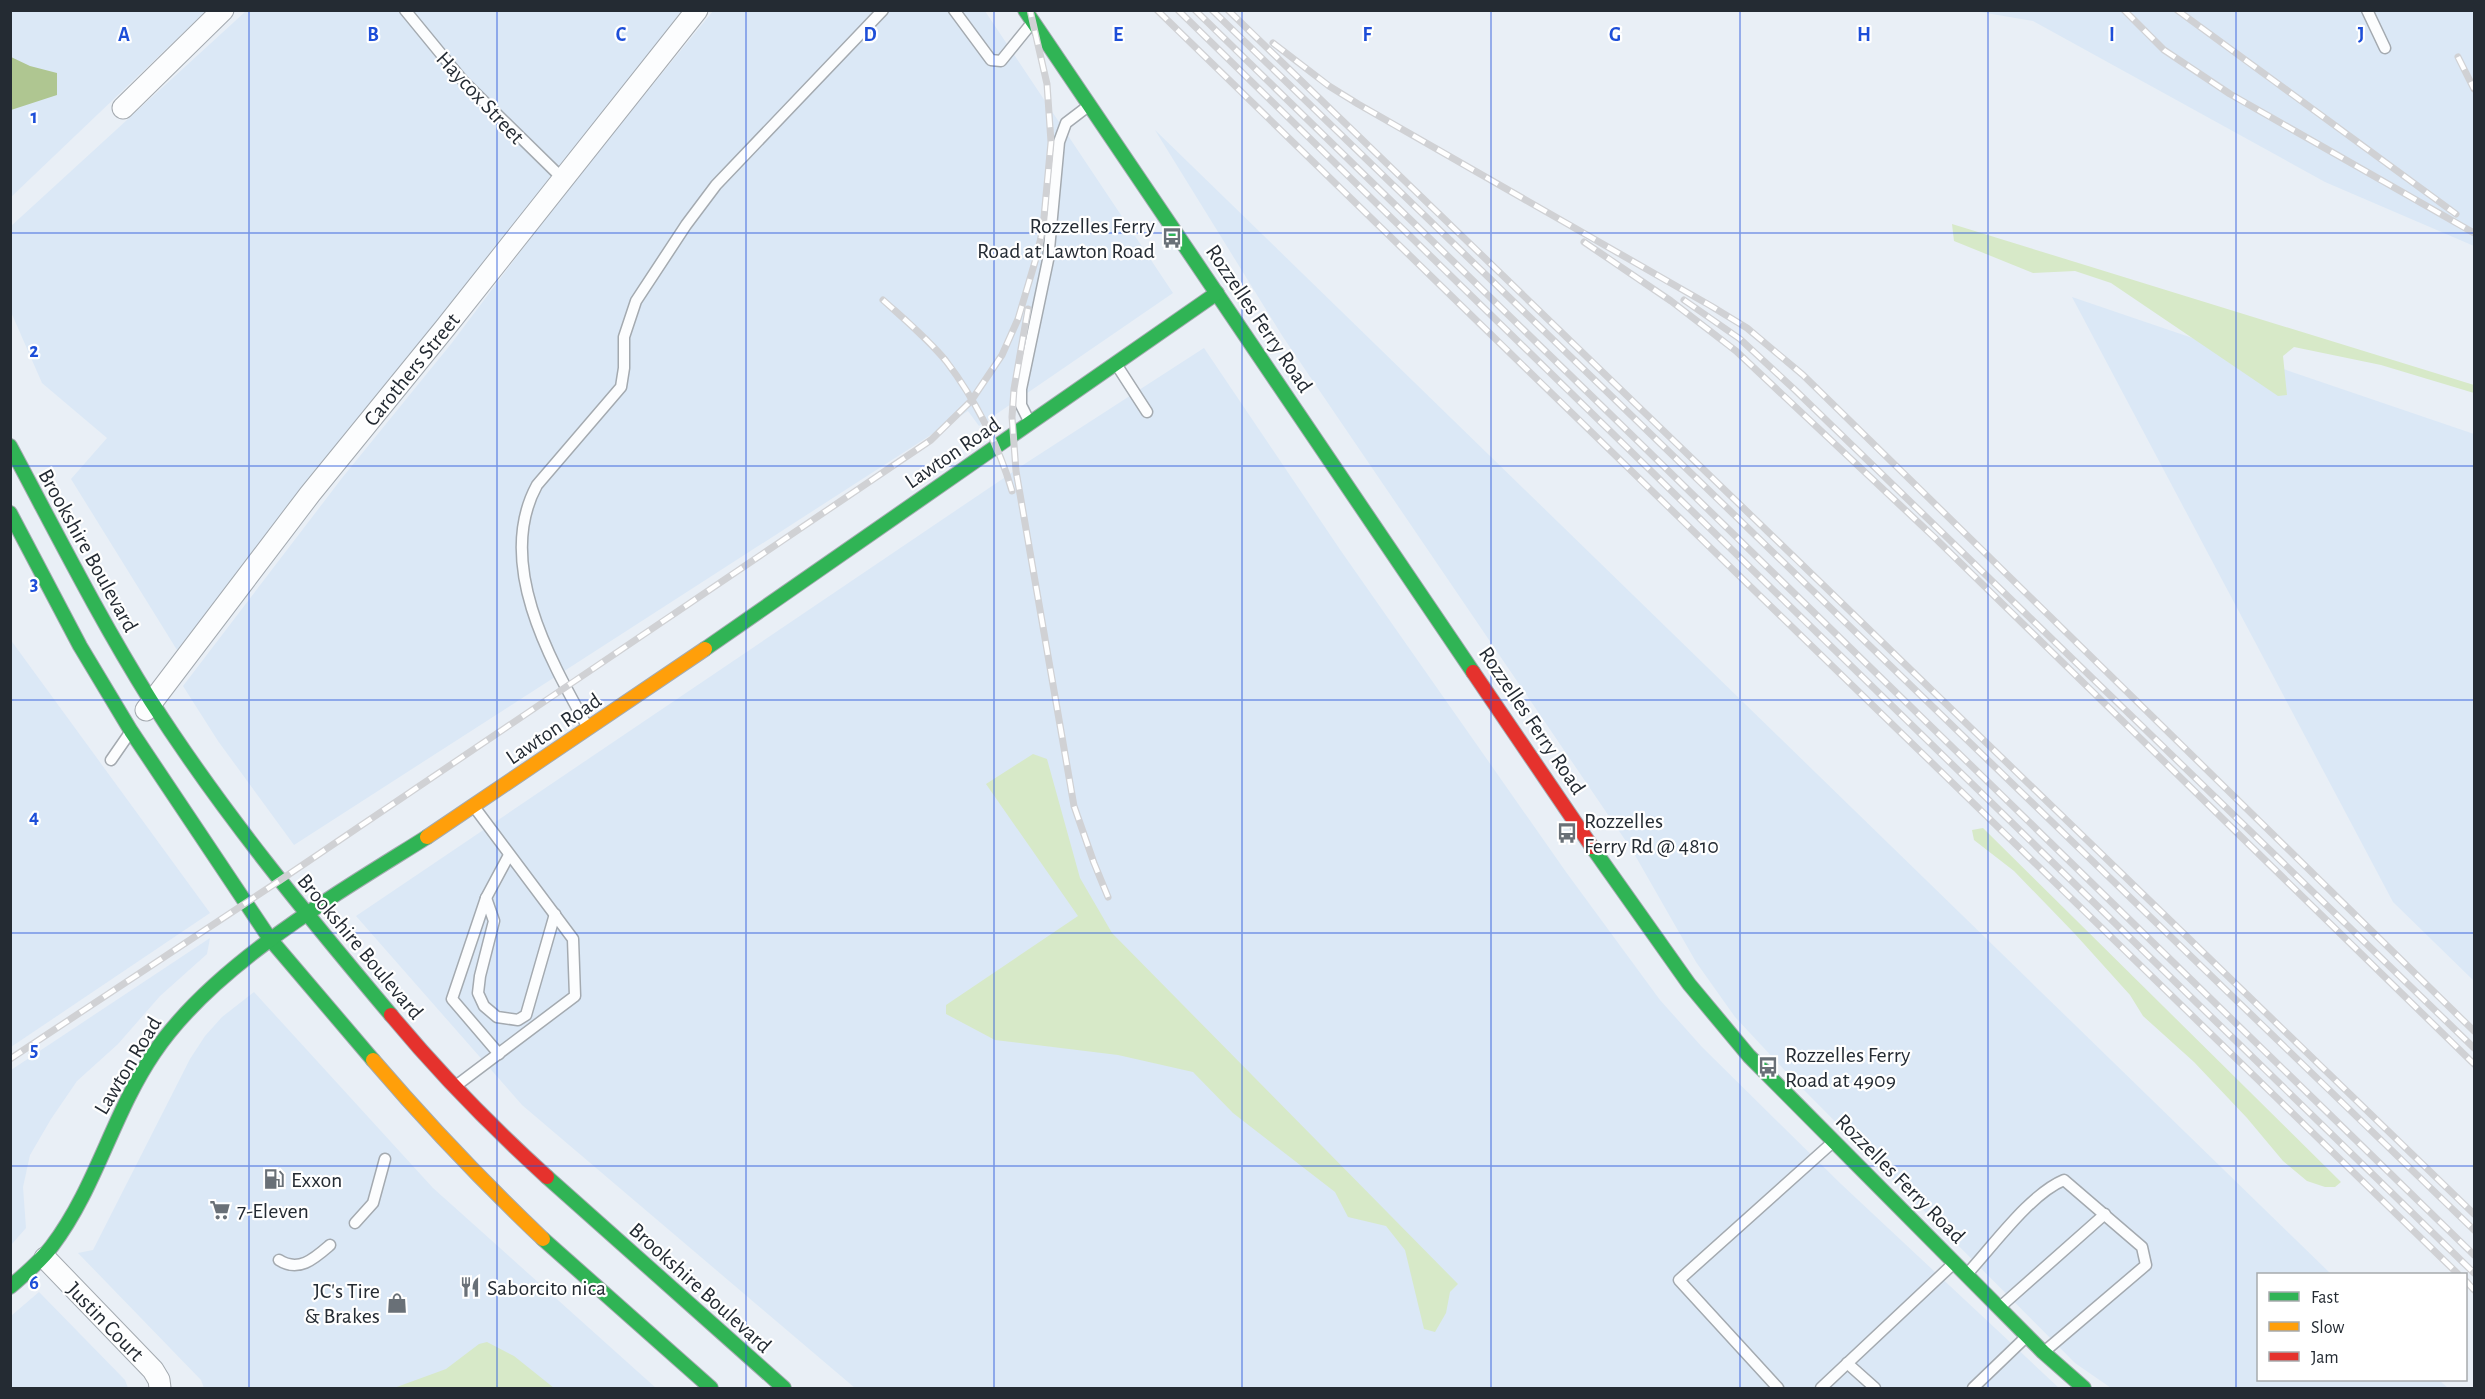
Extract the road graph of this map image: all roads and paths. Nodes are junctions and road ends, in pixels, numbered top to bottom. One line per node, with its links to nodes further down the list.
1 (223, 10): 10 (street)
2 (405, 10): 11 (lane, Haycox Street)
3 (697, 10): 11 (street, Carothers Street)
4 (883, 10): 19 (lane)
5 (954, 10): 7 (lane)
6 (2367, 10): 8 (lane)
7 (1029, 16): 9 (main road, Rozzelles Ferry Road)
8 (2385, 48)
9 (1089, 105): 12 (main road, Rozzelles Ferry Road); 15 (lane)
10 (123, 108)
11 (562, 178): 18 (street, Carothers Street)
12 (1217, 293): 13 (main road, Lawton Road); 30 (main road, Rozzelles Ferry Road)
13 (1116, 364): 14 (lane); 15 (main road, Lawton Road)
14 (1147, 412)
15 (1030, 424): 19 (main road, Lawton Road)
16 (10, 446): 18 (main road, Brookshire Boulevard)
17 (10, 513): 20 (main road)
18 (152, 702): 20 (street, Carothers Street); 25 (main road, Brookshire Boulevard)
19 (589, 729): 22 (main road, Lawton Road)
20 (131, 731): 21 (lane); 27 (main road)
21 (111, 760)
22 (474, 807): 23 (lane); 25 (main road, Lawton Road)
23 (509, 855): 24 (lane); 26 (lane)
24 (486, 898): 26 (lane); 28 (lane)
25 (306, 914): 27 (main road, Lawton Road); 29 (main road, Brookshire Boulevard)
26 (555, 914): 28 (lane)
27 (270, 939): 35 (main road, Lawton Road); 45 (main road)
28 (499, 1054): 29 (lane)
29 (454, 1087): 46 (main road, Brookshire Boulevard)
30 (1834, 1141): 37 (main road, Rozzelles Ferry Road); 47 (lane)
31 (385, 1159): 33 (lane)
32 (2105, 1214): 38 (lane); 40 (lane); 42 (lane)
33 (355, 1223)
34 (330, 1245): 36 (lane)
35 (45, 1258): 39 (main road, Lawton Road); 44 (street, Justin Court)
36 (279, 1260)
37 (1955, 1262): 38 (main road, Rozzelles Ferry Road); 43 (lane)
38 (1967, 1274): 40 (main road, Rozzelles Ferry Road)
39 (10, 1287)
40 (2000, 1308): 41 (main road, Rozzelles Ferry Road)
41 (2027, 1335): 42 (main road, Rozzelles Ferry Road); 50 (lane)
42 (2043, 1352): 51 (main road, Rozzelles Ferry Road)
43 (1847, 1363): 48 (lane); 49 (lane)
44 (160, 1389)
45 (711, 1389)
46 (784, 1389)
47 (1778, 1389)
48 (1821, 1389)
49 (1875, 1389)
50 (1973, 1389)
51 (2084, 1389)

